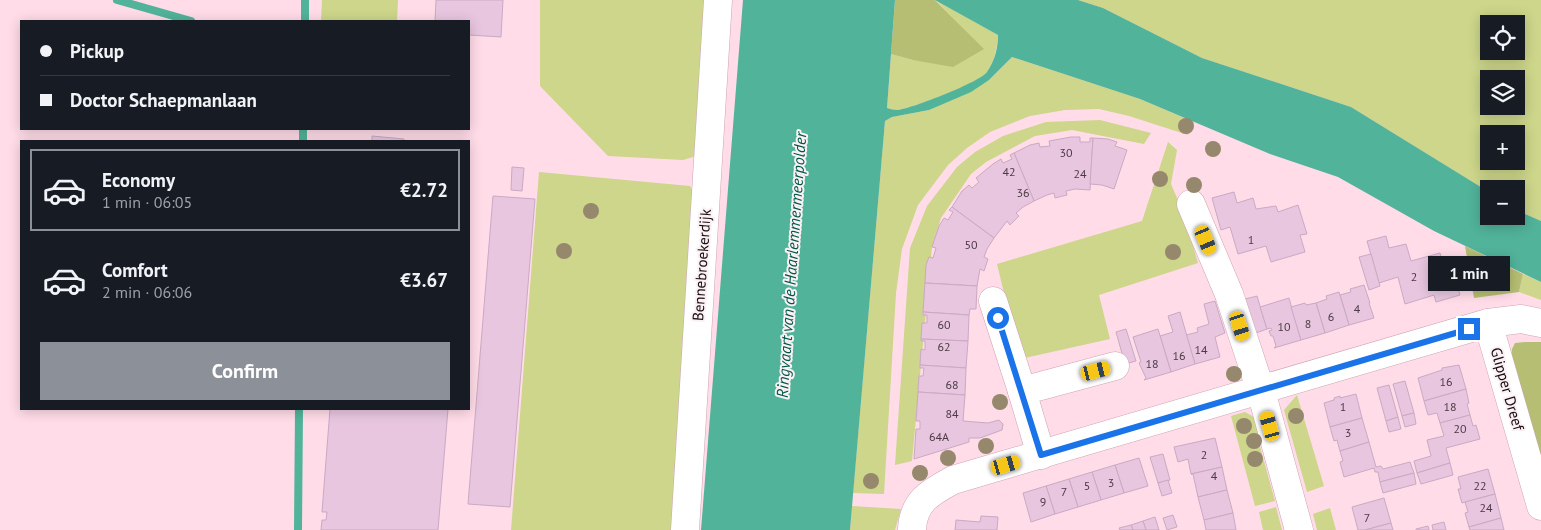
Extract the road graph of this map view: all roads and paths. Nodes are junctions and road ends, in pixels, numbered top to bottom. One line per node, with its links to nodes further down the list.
1 (718, 0): 11 (street, Bennebroekerdijk)
2 (1191, 204): 8 (street)
3 (993, 301): 7 (street)
4 (1488, 323): 5 (street); 8 (street); 10 (street, Glipper Dreef)
5 (1541, 323)
6 (1115, 366): 7 (street)
7 (1022, 390): 9 (street)
8 (1260, 391): 9 (street); 13 (street)
9 (1041, 455): 12 (street)
10 (1541, 506)
11 (685, 530)
12 (912, 530)
13 (1299, 530)

